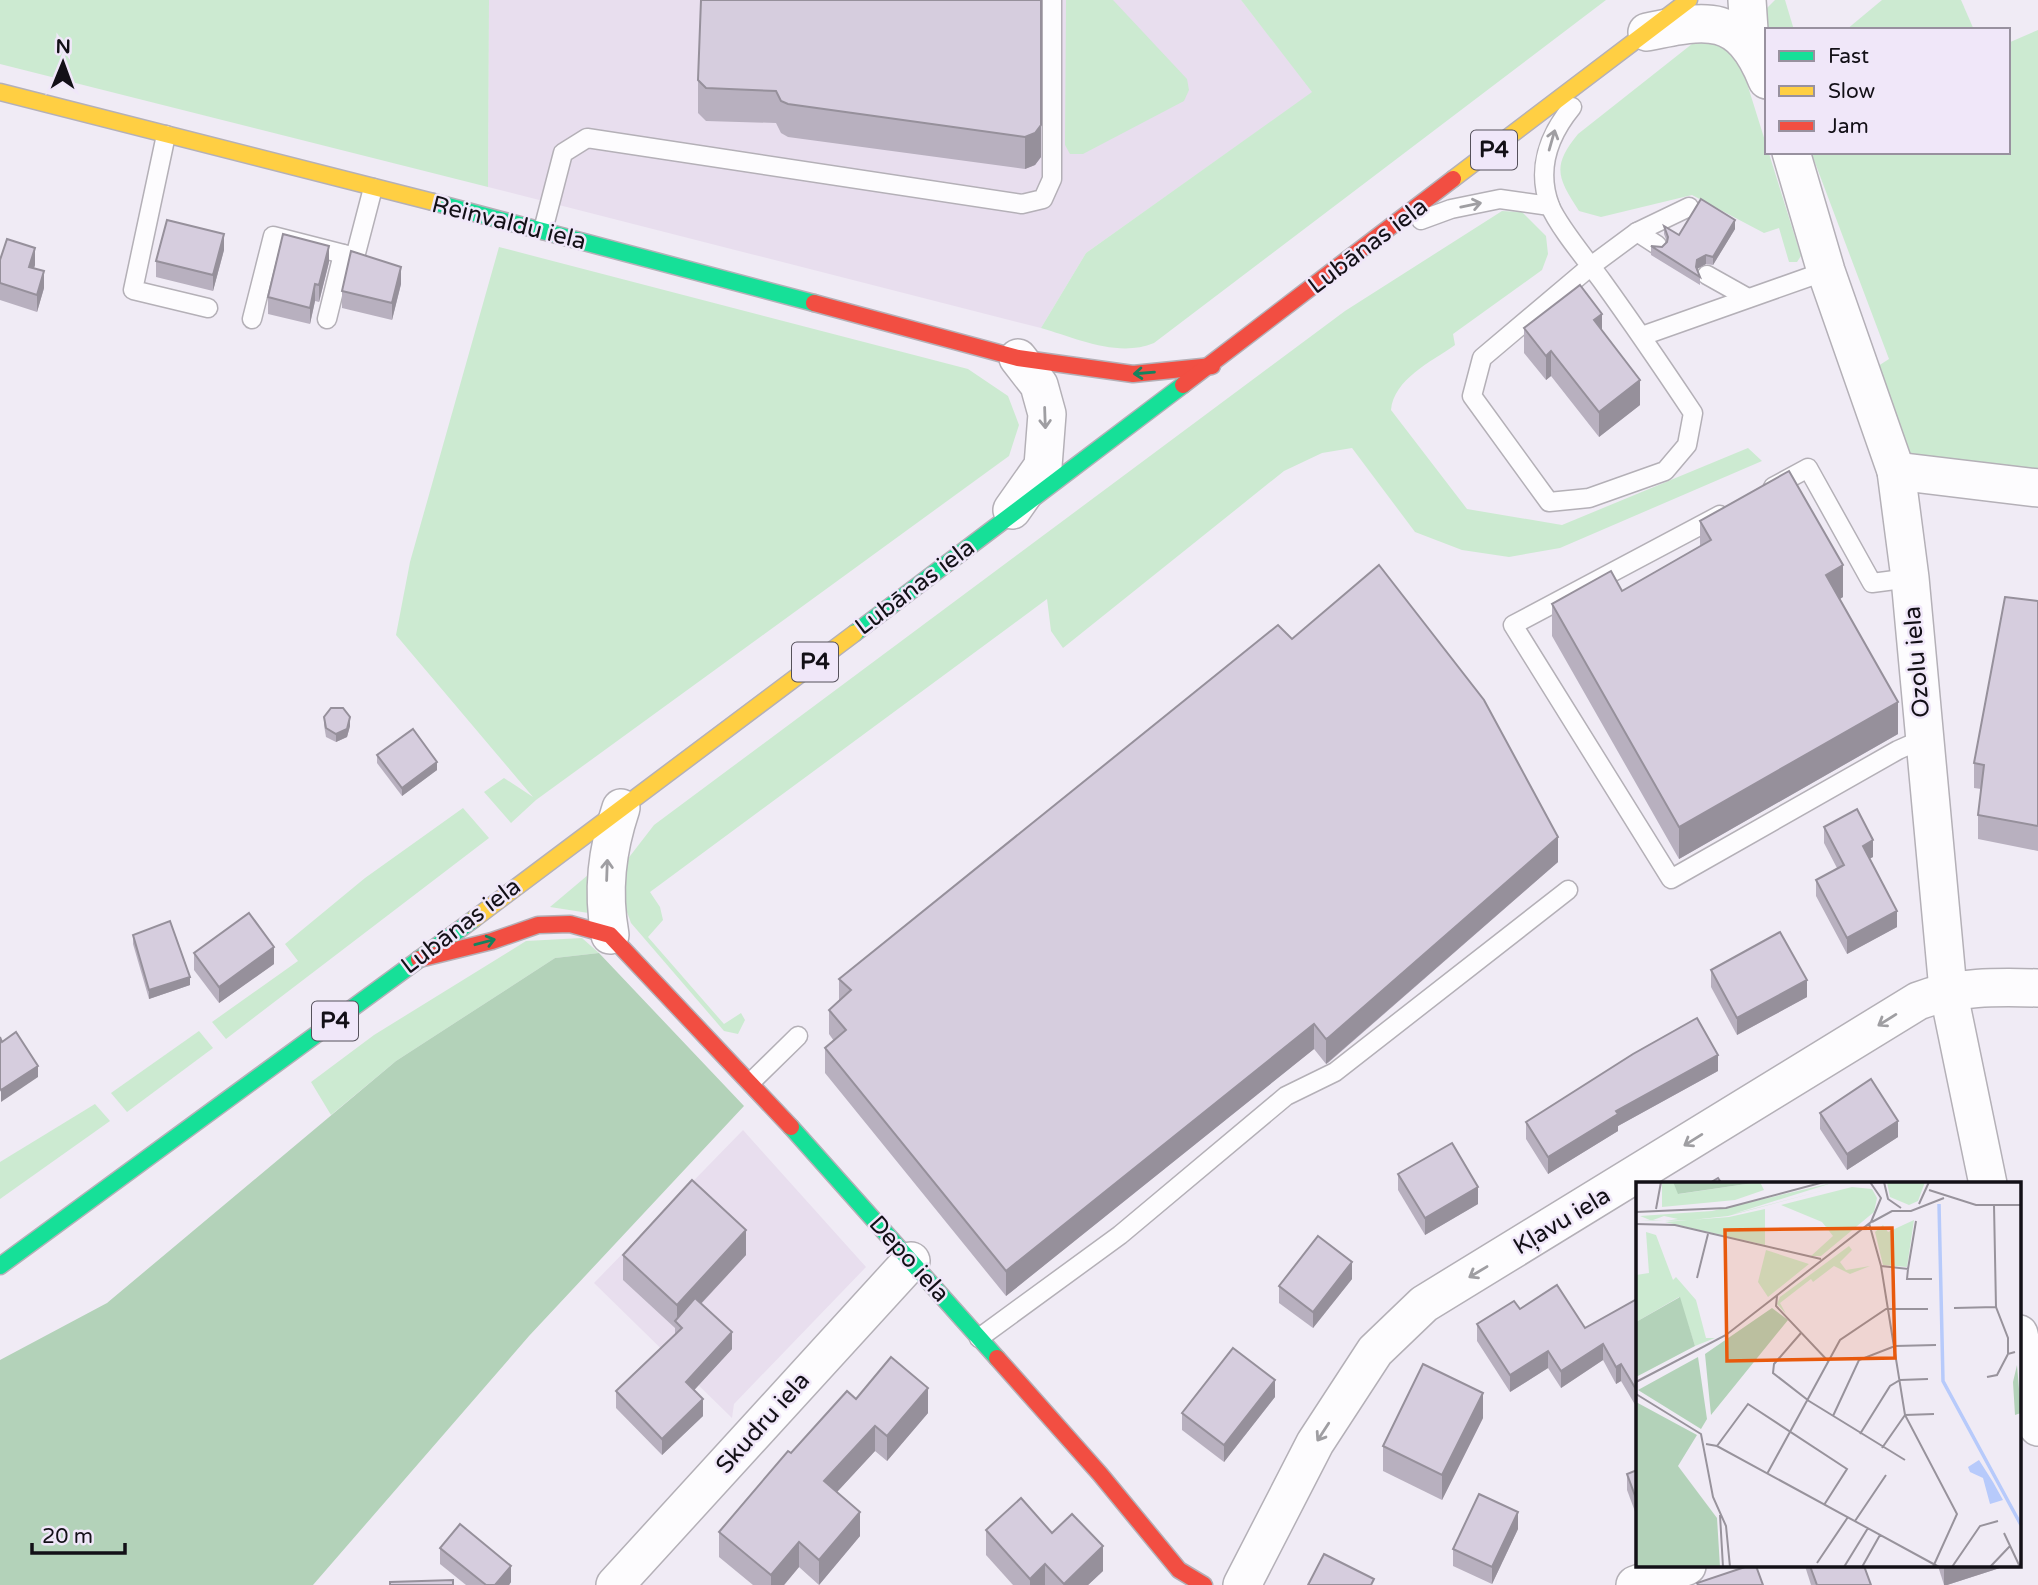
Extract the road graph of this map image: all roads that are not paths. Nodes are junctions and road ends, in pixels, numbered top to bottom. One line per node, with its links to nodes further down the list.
1 (1052, 0): 14 (lane)
2 (1689, 0): 4 (street, Lubānas iela / P4)
3 (1747, 0): 5 (street)
4 (1647, 32): 5 (street); 6 (street, Lubānas iela / P4)
5 (1750, 45): 7 (street)
6 (1605, 66): 12 (lane, one-way to 6); 16 (street, Lubānas iela / P4)
7 (1765, 76)
8 (0, 92): 9 (street, Reinvaldu iela)
9 (166, 135): 11 (street, Reinvaldu iela); 23 (lane)
10 (1792, 154): 20 (street, Ozolu iela)
11 (373, 188): 14 (street, Reinvaldu iela); 18 (lane)
12 (1550, 206): 16 (lane, one-way to 12); 19 (lane)
13 (1689, 206): 15 (lane)
14 (543, 230): 27 (street, Reinvaldu iela)
15 (1637, 232): 17 (lane); 19 (lane)
16 (1384, 234): 28 (street, Lubānas iela / P4)
17 (1657, 244)
18 (355, 257): 24 (lane); 25 (lane)
19 (1591, 266): 26 (lane); 26 (lane)
20 (1826, 271): 22 (lane); 29 (street, Ozolu iela)
21 (1707, 275): 22 (lane)
22 (1748, 298): 26 (lane)
23 (208, 308)
24 (251, 319)
25 (327, 319)
26 (1642, 336)
27 (1017, 358): 28 (street, Reinvaldu iela, one-way to 27); 33 (street, one-way to 33)
28 (1212, 366): 33 (street, Lubānas iela / P4)
29 (1896, 471): 30 (street); 34 (street, Ozolu iela)
30 (2038, 488)
31 (1759, 494): 34 (lane)
32 (1734, 508): 35 (lane)
33 (1008, 516): 36 (street, Lubānas iela / P4)
34 (1910, 578): 35 (street, Ozolu iela)
35 (1923, 739): 41 (street, Ozolu iela)
36 (621, 808): 38 (street, one-way to 36); 39 (street, Lubānas iela / P4)
37 (1568, 890): 47 (lane)
38 (610, 935): 39 (street, one-way to 38); 43 (street, Depo iela)
39 (419, 959): 46 (street, Lubānas iela / P4)
40 (2038, 988): 41 (street, Kļavu iela)
41 (1948, 990): 44 (street, Ozolu iela); 55 (street, Kļavu iela, one-way to 55)
42 (798, 1037): 43 (lane)
43 (751, 1082): 45 (street, Depo iela)
44 (1988, 1182)
45 (911, 1261): 47 (street, Depo iela); 53 (street, Skudru iela)
46 (0, 1266)
47 (979, 1338): 54 (street, Depo iela)
48 (2021, 1344): 49 (street)
49 (2038, 1427)
50 (2038, 1435): 51 (street)
51 (2021, 1441)
52 (1682, 1568): 56 (street)
53 (615, 1585)
54 (1203, 1585)
55 (1242, 1585)
56 (1635, 1585)

